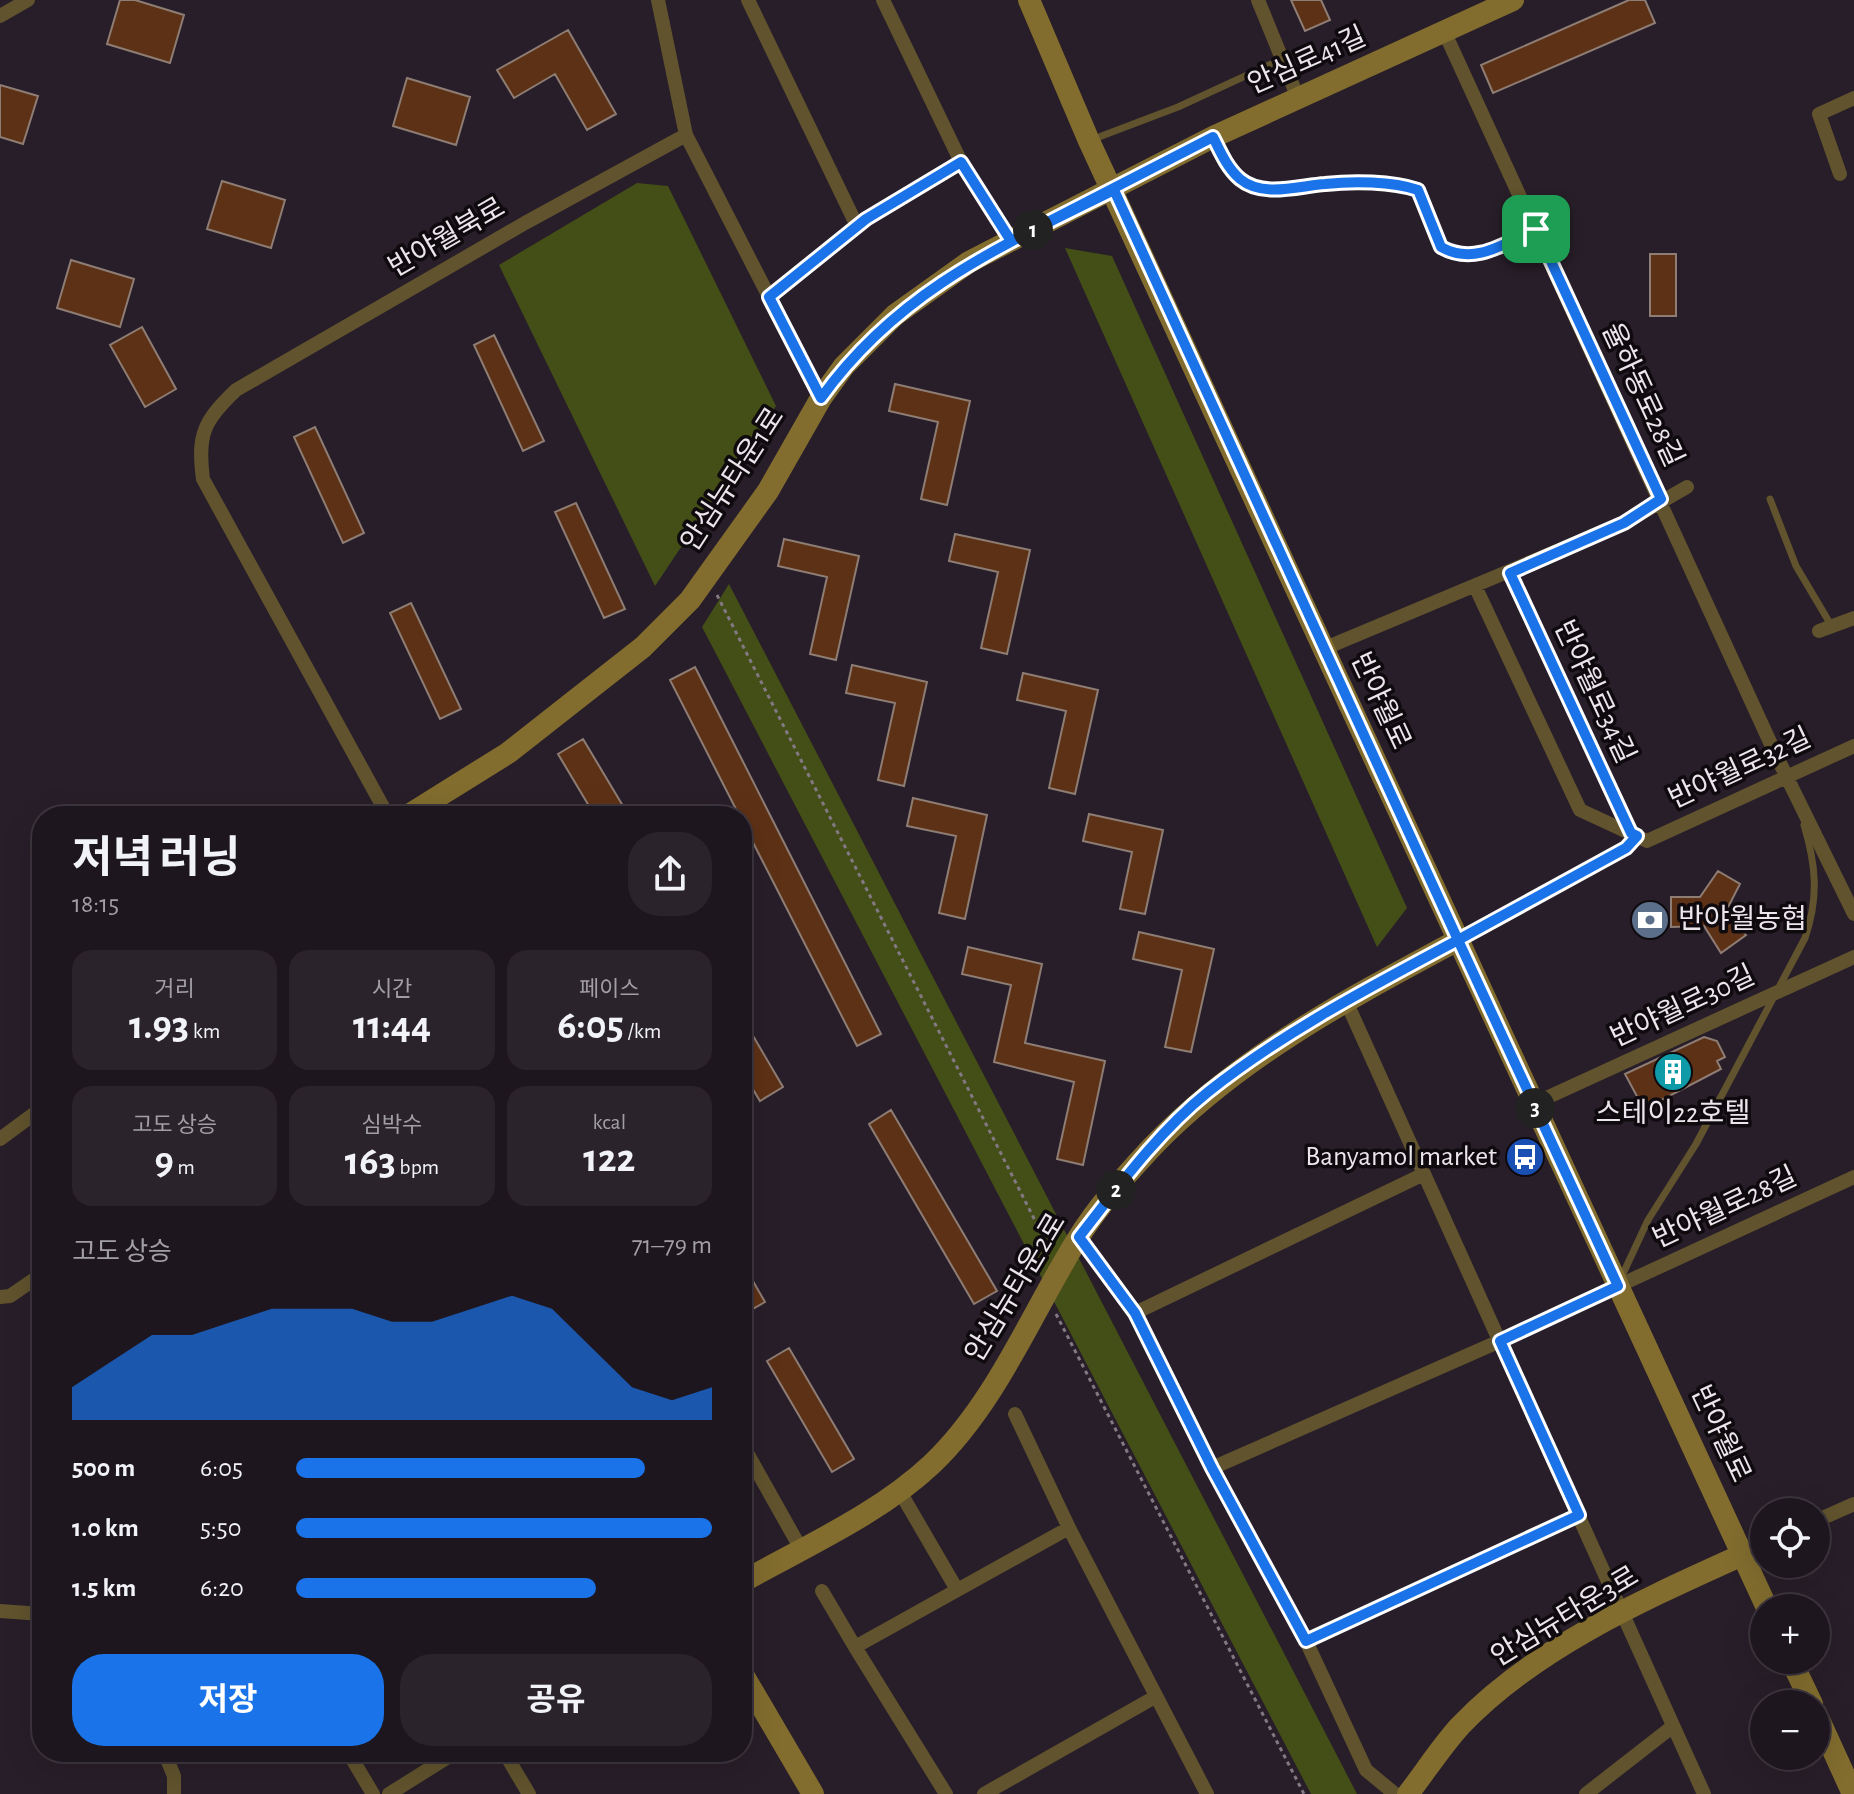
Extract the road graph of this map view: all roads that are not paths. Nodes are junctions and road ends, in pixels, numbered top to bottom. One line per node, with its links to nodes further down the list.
1 (28, 0): 8 (street)
2 (658, 0): 13 (street)
3 (748, 0): 18 (street)
4 (883, 0): 18 (street)
5 (1029, 0): 15 (street, 반야월로)
6 (1258, 0): 10 (street)
7 (1502, 2): 9 (street, 안심로41길)
8 (0, 16)
9 (1444, 31): 11 (street, 안심로41길); 19 (street, 율하동로28길)
10 (1282, 59): 11 (street); 15 (lane)
11 (1298, 98): 14 (street, 안심로41길)
12 (1854, 98): 16 (street)
13 (686, 135): 20 (street); 32 (street, 반야월북로)
14 (1213, 137): 17 (street, 안심로41길); 19 (lane)
15 (1089, 141): 17 (street, 반야월로)
16 (1840, 174)
17 (1114, 190): 21 (street, 안심뉴타운1로); 29 (street, 반야월로)
18 (857, 226): 20 (street)
19 (1536, 229): 23 (street, 율하동로28길)
20 (769, 297): 21 (street)
21 (821, 398): 33 (street, 안심뉴타운1로)
22 (1687, 487): 23 (street)
23 (1661, 499): 25 (street); 31 (street, 율하동로28길)
24 (1770, 499): 28 (lane)
25 (1510, 573): 26 (street); 34 (street, 반야월로34길)
26 (1475, 586): 29 (street); 34 (street)
27 (1854, 618): 28 (street)
28 (1825, 629)
29 (1323, 649): 36 (street, 반야월로)
30 (1854, 746): 31 (street, 반야월로32길)
31 (1789, 778): 34 (street, 반야월로32길); 35 (street, 율하동로28길); 38 (lane, 율하동로28길)
32 (383, 806)
33 (423, 806)
34 (1639, 837): 36 (street, 반야월로32길)
35 (1854, 914)
36 (1458, 940): 39 (street, 안심뉴타운2로); 40 (street, 반야월로)
37 (1854, 957): 38 (street, 반야월로30길)
38 (1775, 993): 40 (street, 반야월로30길); 47 (lane)
39 (1346, 1001): 43 (street); 45 (street, 안심뉴타운2로)
40 (1533, 1104): 47 (street, 반야월로)
41 (32, 1115): 42 (street)
42 (0, 1139)
43 (1424, 1174): 49 (street); 50 (street)
44 (1854, 1177): 47 (street, 반야월로28길)
45 (1079, 1237): 49 (street); 54 (street, 안심뉴타운2로)
46 (32, 1281): 48 (street)
47 (1618, 1286): 61 (street, 반야월로)
48 (0, 1297)
49 (1135, 1313): 53 (street)
50 (1500, 1341): 53 (street); 56 (street)
51 (1015, 1414): 58 (street)
52 (752, 1462): 59 (street)
53 (1212, 1468): 69 (street)
54 (899, 1490): 59 (street, 안심뉴타운2로); 63 (street)
55 (1854, 1504): 57 (street)
56 (1579, 1515): 67 (street); 69 (street)
57 (1830, 1515)
58 (1069, 1528): 63 (street); 72 (street)
59 (801, 1549): 62 (street, 안심뉴타운2로)
60 (1750, 1551): 61 (street)
61 (1742, 1555): 65 (street, 반야월로); 67 (street, 안심뉴타운3로)
62 (752, 1576)
63 (956, 1588): 70 (street)
64 (822, 1591): 70 (street)
65 (1760, 1594)
66 (0, 1611): 68 (street)
67 (1624, 1612): 73 (street); 88 (street, 안심뉴타운3로)
68 (32, 1613)
69 (1306, 1641): 87 (street)
70 (855, 1647): 84 (street)
71 (752, 1690): 83 (street)
72 (1155, 1697): 85 (street); 86 (street)
73 (1672, 1727): 89 (street); 90 (street)
74 (1830, 1744): 91 (street)
75 (168, 1762): 79 (street)
76 (354, 1762): 80 (street)
77 (440, 1762): 81 (street)
78 (510, 1762): 82 (street)
79 (174, 1794)
80 (373, 1794)
81 (389, 1794)
82 (529, 1794)
83 (813, 1794)
84 (946, 1794)
85 (984, 1794)
86 (1207, 1794)
87 (1395, 1794)
88 (1408, 1794)
89 (1586, 1794)
90 (1704, 1794)
91 (1853, 1794)

